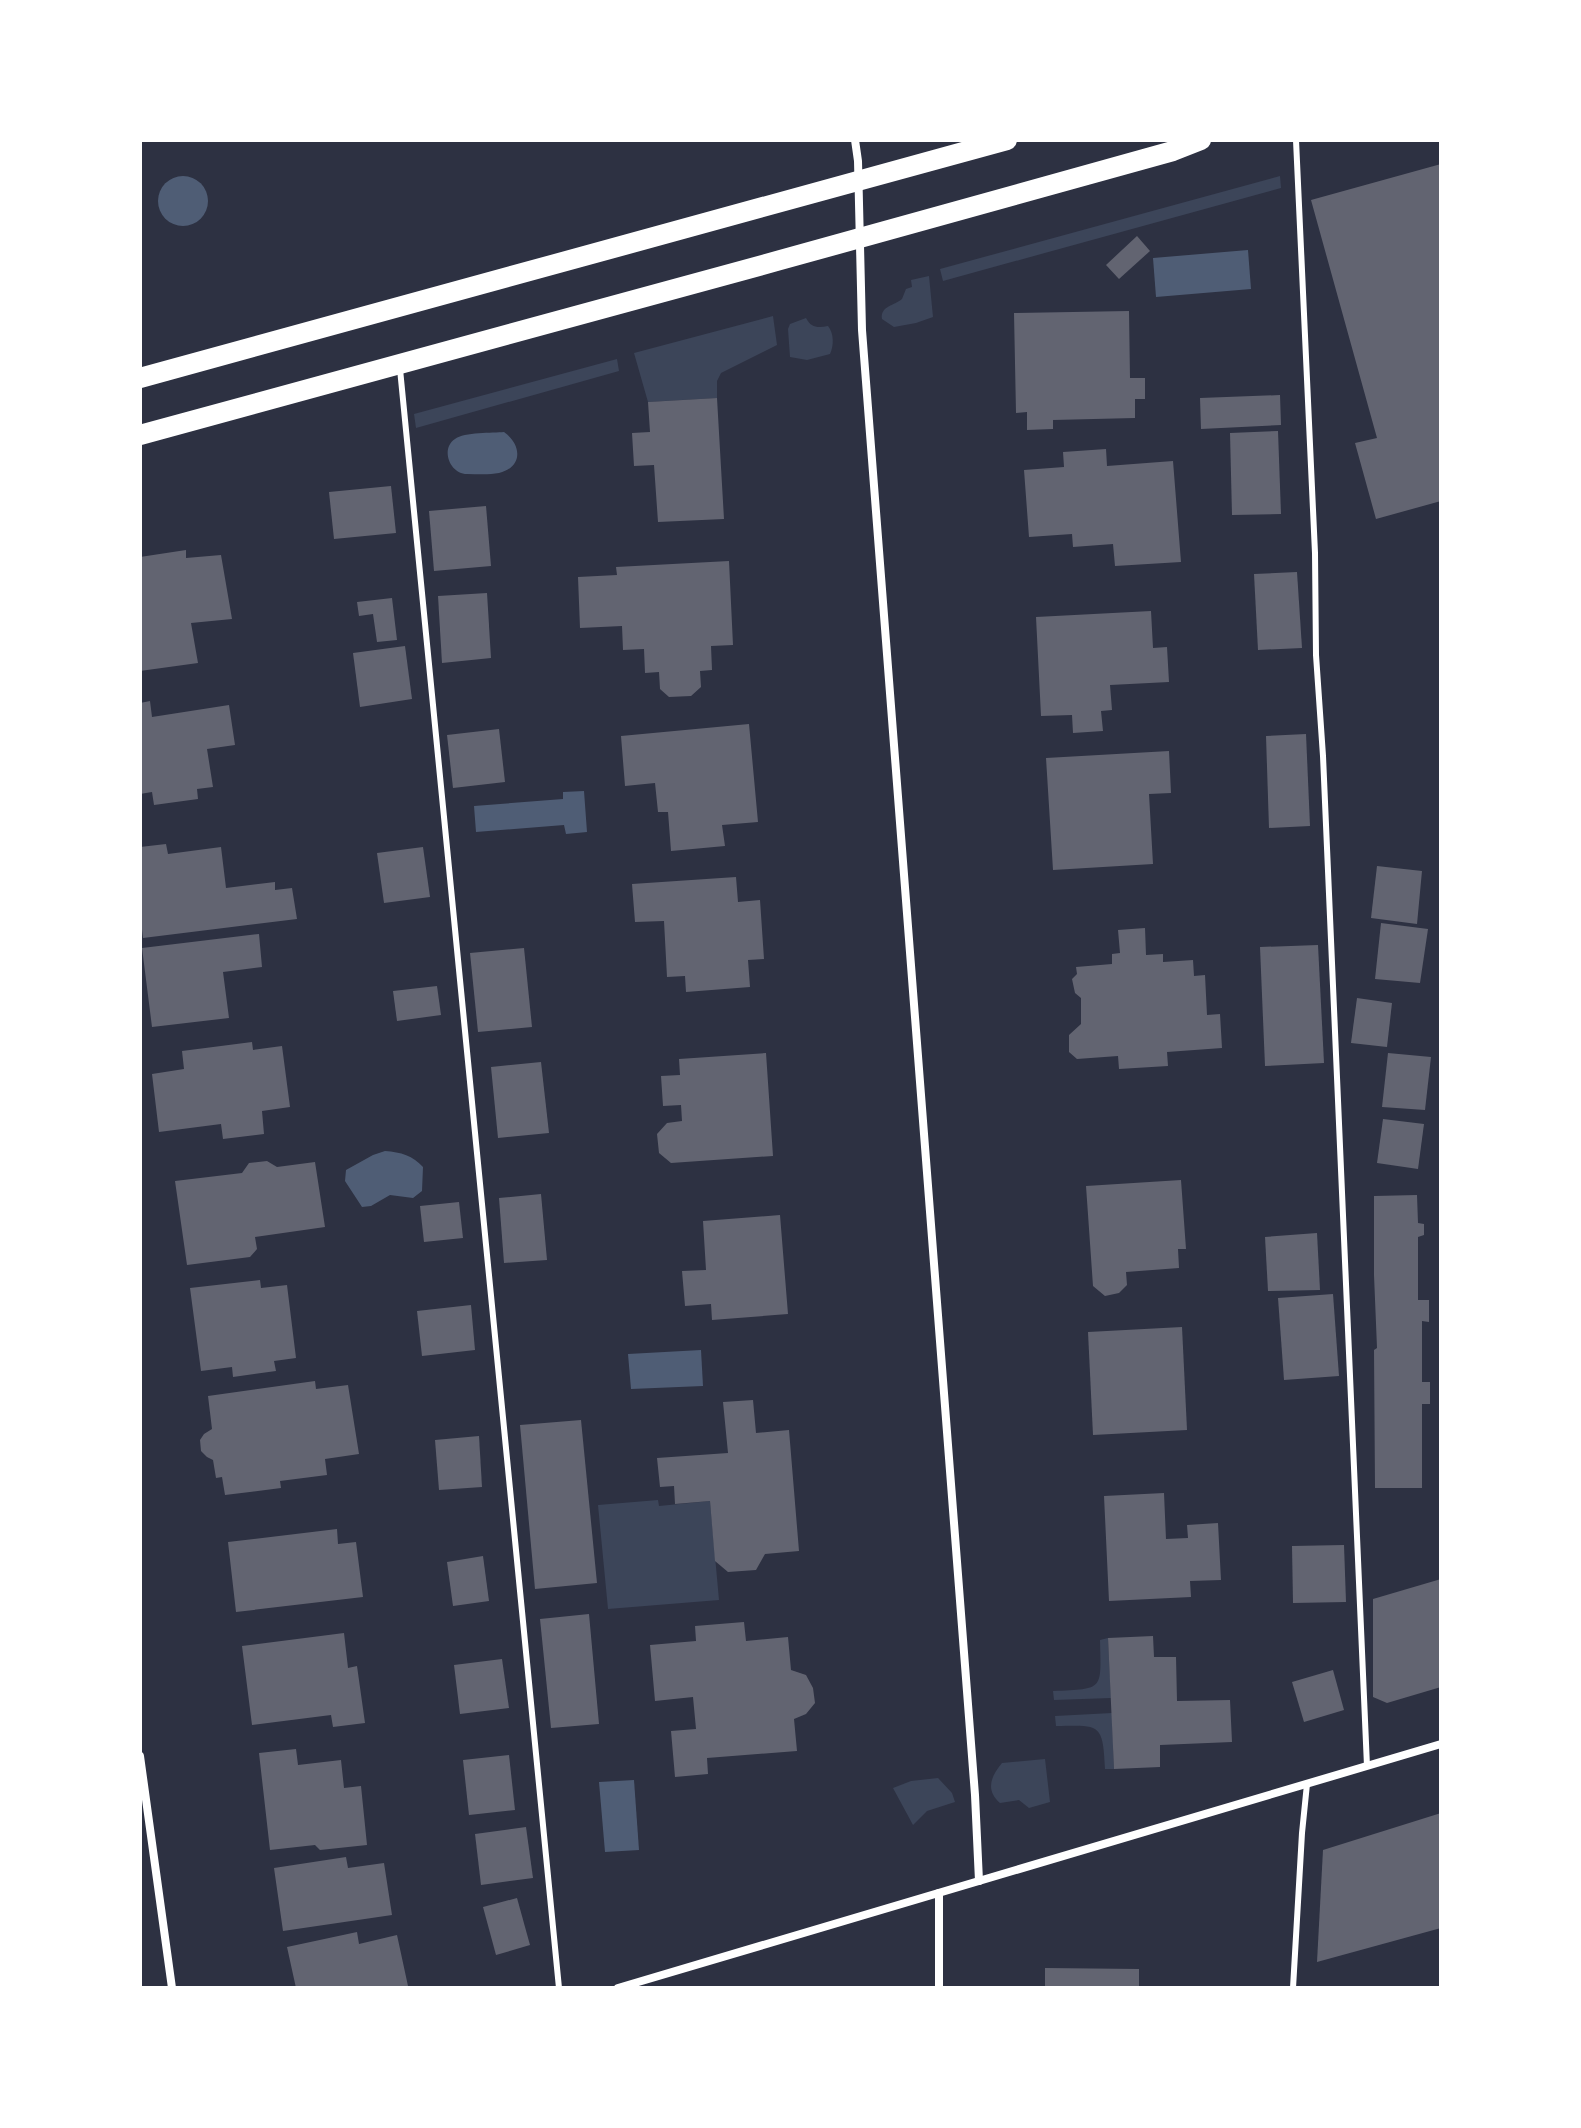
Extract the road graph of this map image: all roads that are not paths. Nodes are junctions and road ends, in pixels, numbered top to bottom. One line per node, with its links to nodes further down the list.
1 (855, 140): 5 (street)
2 (1007, 140): 5 (main road)
3 (1201, 140): 6 (main road)
4 (1296, 140): 12 (lane)
5 (858, 181): 6 (street); 8 (main road)
6 (858, 240): 7 (main road); 14 (street)
7 (399, 365): 9 (main road); 17 (lane)
8 (140, 378)
9 (140, 435)
10 (1441, 1744): 12 (street)
11 (140, 1756): 16 (street)
12 (1367, 1766): 13 (street)
13 (1307, 1784): 14 (street); 20 (lane)
14 (979, 1881): 15 (street)
15 (939, 1893): 18 (street); 19 (street)
16 (172, 1988)
17 (559, 1988)
18 (618, 1988)
19 (939, 1988)
20 (1293, 1988)

